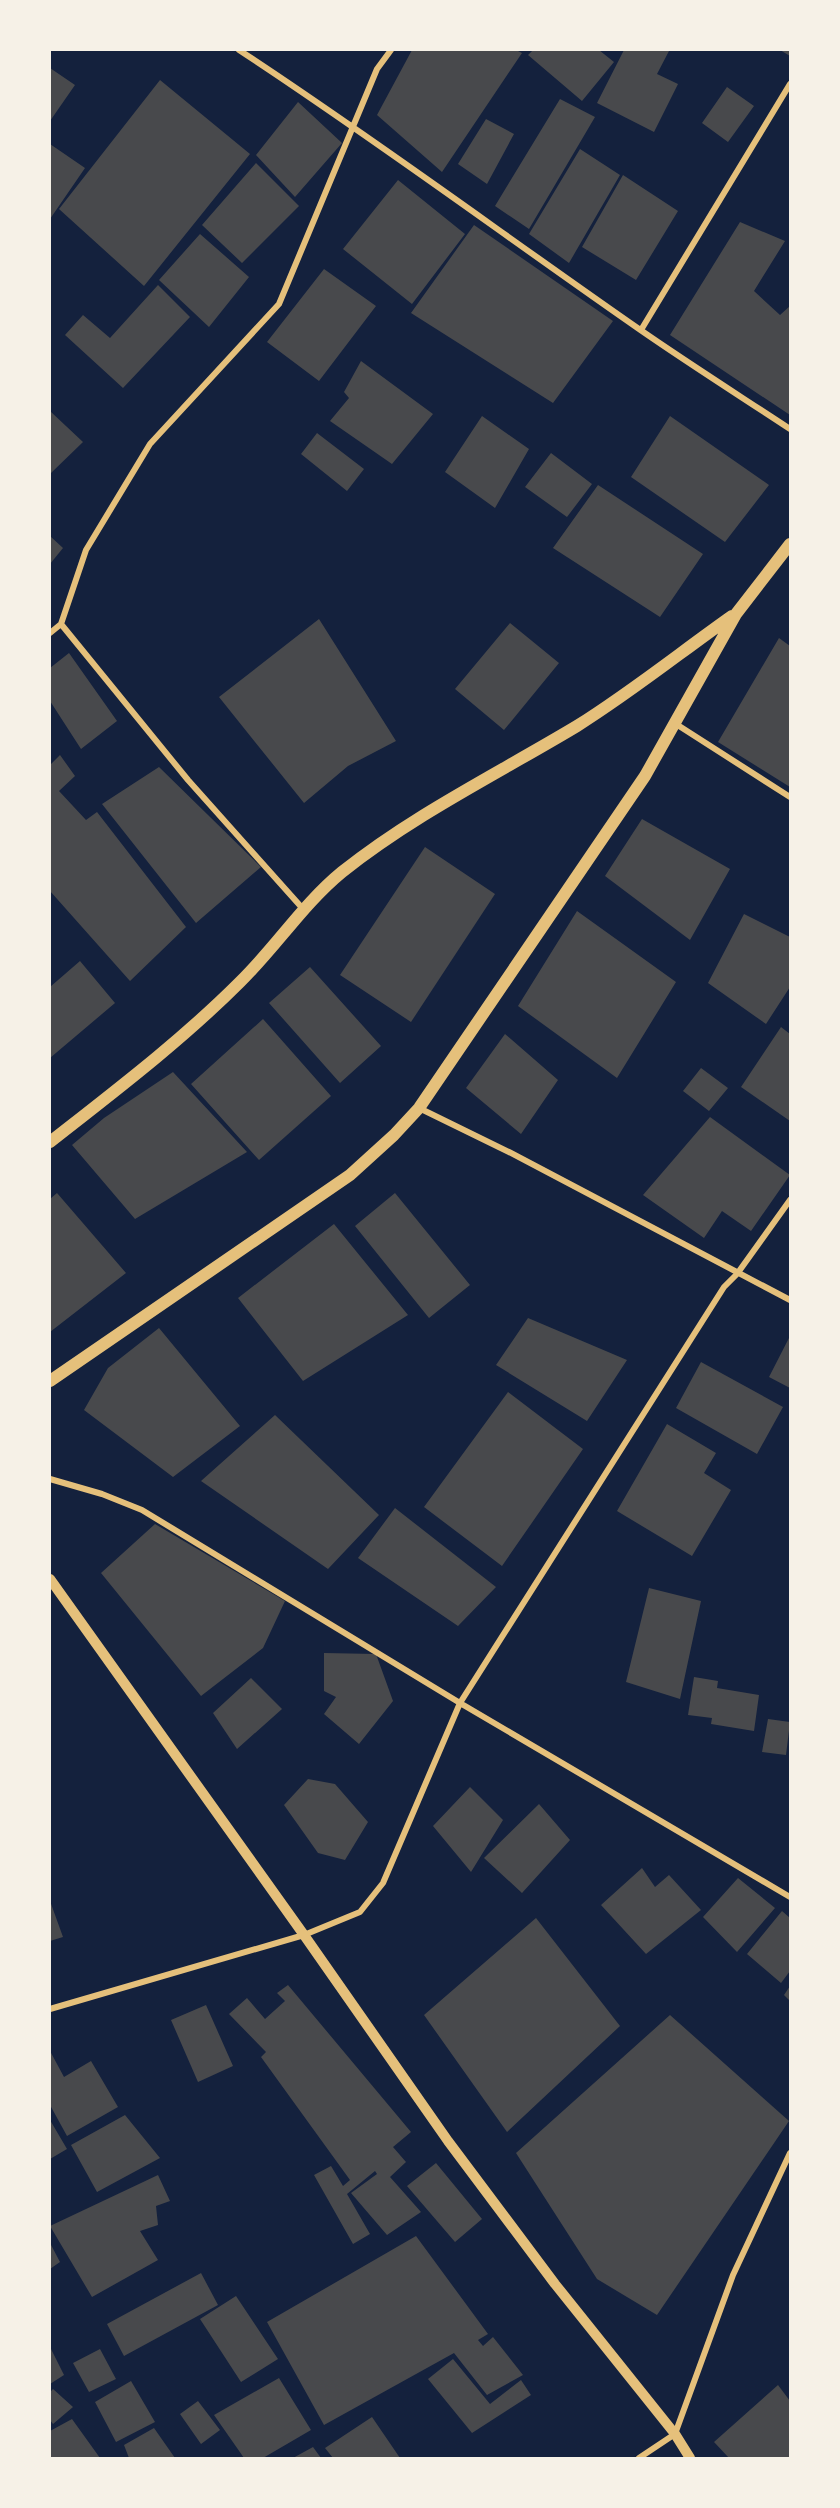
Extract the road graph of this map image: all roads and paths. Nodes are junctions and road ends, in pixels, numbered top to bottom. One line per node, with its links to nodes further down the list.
1 (239, 50): 4 (street)
2 (391, 50): 4 (street)
3 (790, 84): 5 (street)
4 (355, 126): 5 (street); 9 (street)
5 (640, 330): 6 (street)
6 (790, 429)
7 (790, 544): 8 (main road)
8 (736, 614): 11 (main road); 13 (main road)
9 (60, 624): 10 (street); 13 (street)
10 (50, 633)
11 (676, 724): 12 (street); 14 (main road)
12 (790, 797)
13 (304, 910): 15 (main road)
14 (419, 1108): 17 (street); 19 (main road)
15 (50, 1142)
16 (790, 1200): 17 (street)
17 (737, 1274): 18 (street); 22 (street)
18 (790, 1300)
19 (50, 1381)
20 (50, 1479): 22 (street)
21 (50, 1579): 24 (street)
22 (460, 1703): 23 (street); 24 (street)
23 (790, 1897)
24 (304, 1935): 25 (street); 27 (street)
25 (50, 2009)
26 (790, 2153): 27 (street)
27 (675, 2434): 28 (street); 29 (street)
28 (639, 2458)
29 (690, 2458)

